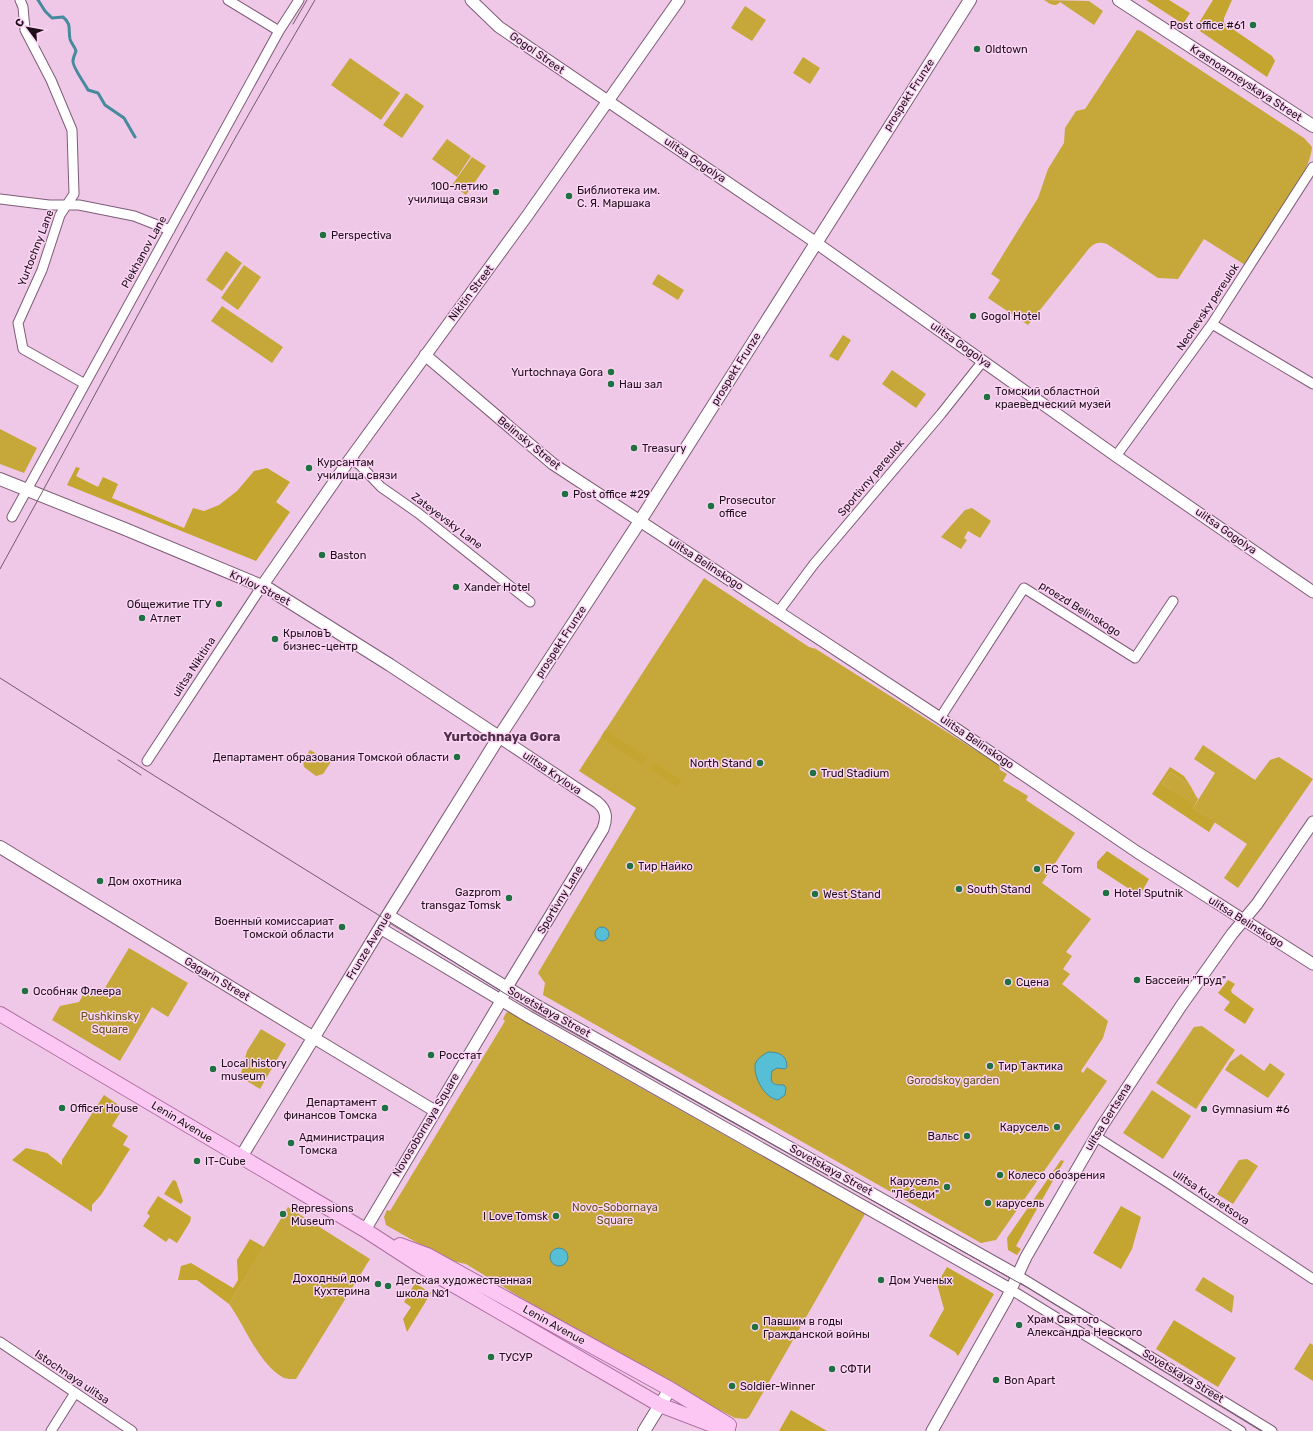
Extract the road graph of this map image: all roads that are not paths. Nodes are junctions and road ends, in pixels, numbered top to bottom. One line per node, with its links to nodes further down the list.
1 (20, 0): 13 (street, Yurtochny Lane)
2 (228, 0): 8 (street)
3 (299, 0): 8 (street, Plekhanov Lane)
4 (471, 0): 9 (street, Gogol Street)
5 (679, 0): 9 (street, Nikitin Street)
6 (970, 0): 15 (main road, prospekt Frunze)
7 (1119, 0): 10 (main road, Krasnoarmeyskaya Street)
8 (279, 31): 14 (street, Plekhanov Lane)
9 (607, 101): 15 (street, ulitsa Gogolya); 17 (street, Nikitin Street)
10 (1313, 126)
11 (1313, 167): 16 (street, Nechevsky pereulok)
12 (0, 199): 13 (street)
13 (68, 204): 14 (street); 19 (street, Yurtochny Lane)
14 (170, 230): 19 (street, Plekhanov Lane)
15 (815, 242): 18 (street, ulitsa Gogolya); 26 (main road, prospekt Frunze)
16 (1212, 324): 20 (street); 21 (street, Nechevsky pereulok)
17 (425, 355): 22 (street, Nikitin Street); 26 (street, Belinsky Street)
18 (983, 361): 21 (street, ulitsa Gogolya); 31 (street, Sportivny pereulok)
19 (85, 384): 24 (street, Plekhanov Lane)
20 (1313, 384)
21 (1116, 456): 28 (street, ulitsa Gogolya)
22 (350, 459): 27 (street, Nikitin Street); 30 (street, Zateyevsky Lane)
23 (0, 479): 24 (main road, Krylov Street)
24 (27, 489): 25 (street, Plekhanov Lane); 27 (main road, Krylov Street)
25 (12, 517)
26 (640, 521): 31 (street, ulitsa Belinskogo); 33 (main road, prospekt Frunze)
27 (262, 586): 33 (main road, Krylov Street); 34 (street, ulitsa Nikitina)
28 (1313, 592)
29 (1173, 601): 32 (street, proezd Belinskogo)
30 (530, 602)
31 (779, 611): 32 (street, ulitsa Belinskogo)
32 (940, 718): 39 (street, ulitsa Belinskogo)
33 (499, 737): 35 (street, ulitsa Krylova); 38 (main road, Frunze Avenue)
34 (147, 761)
35 (604, 810): 42 (street, Sportivny Lane)
36 (1313, 822): 39 (street, ulitsa Gertsena)
37 (0, 847): 45 (main road, Gagarin Street)
38 (388, 915): 40 (main road, Frunze Avenue); 42 (street, Sovetskaya Street)
39 (1244, 920): 41 (street, ulitsa Belinskogo); 47 (street, ulitsa Gertsena)
40 (380, 928): 43 (street, Sovetskaya Street); 45 (main road, Frunze Avenue)
41 (1313, 964)
42 (506, 988): 43 (street, Sportivny Lane); 50 (street, Sovetskaya Street)
43 (501, 1001): 46 (street, Novosobornaya Square); 52 (street, Sovetskaya Street)
44 (0, 1014): 48 (main road, Lenin Avenue)
45 (314, 1038): 46 (street, Gagarin Street); 48 (main road, Frunze Avenue)
46 (435, 1111): 49 (street, Novosobornaya Square)
47 (1095, 1136): 50 (street, ulitsa Gertsena); 51 (street, ulitsa Kuznetsova)
48 (241, 1157): 49 (main road, Lenin Avenue)
49 (365, 1230): 54 (main road, Lenin Avenue); 56 (main road, Lenin Avenue)
50 (1017, 1275): 52 (street, ulitsa Gertsena); 64 (street, Sovetskaya Street)
51 (1313, 1279)
52 (1010, 1290): 62 (street, ulitsa Gertsena); 63 (street, Sovetskaya Street)
53 (0, 1342): 55 (street, Istochnaya ulitsa)
54 (670, 1389): 56 (main road); 61 (main road, Lenin Avenue)
55 (75, 1393): 57 (street); 58 (street, Istochnaya ulitsa)
56 (660, 1405): 59 (main road); 60 (main road, Lenin Avenue)
57 (51, 1431)
58 (132, 1431)
59 (644, 1431)
60 (728, 1431)
61 (737, 1431)
62 (932, 1431)
63 (1241, 1431)
64 (1272, 1431)

